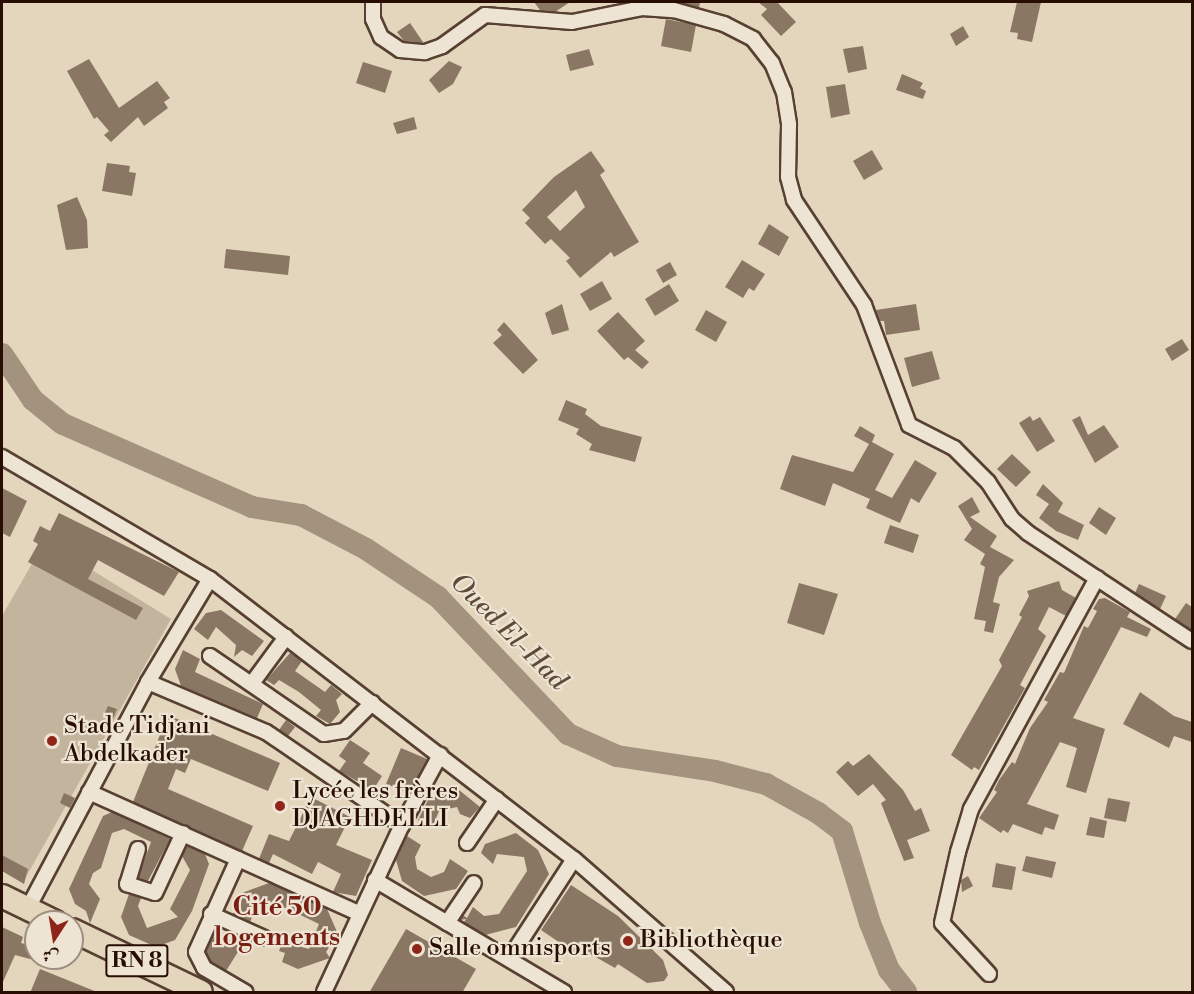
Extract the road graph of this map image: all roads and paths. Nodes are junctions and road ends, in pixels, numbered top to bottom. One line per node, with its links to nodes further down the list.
1 (373, 2): 3 (street)
2 (2, 457): 4 (street)
3 (1097, 578): 6 (street); 31 (street)
4 (210, 579): 5 (street); 8 (street)
5 (286, 637): 9 (street); 10 (street)
6 (1192, 641)
7 (210, 656): 9 (street)
8 (148, 682): 12 (street); 14 (street)
9 (252, 682): 10 (street)
10 (372, 703): 11 (street)
11 (440, 755): 13 (street); 14 (street)
12 (89, 792): 15 (street); 23 (street)
13 (497, 799): 16 (street); 19 (street)
14 (402, 825): 20 (street)
15 (183, 833): 17 (street); 18 (street)
16 (467, 843)
17 (138, 849)
18 (238, 859): 25 (street); 26 (street)
19 (574, 859): 30 (street); 36 (street)
20 (375, 880): 26 (street); 27 (street)
21 (474, 883): 27 (street)
22 (2, 896): 23 (main road)
23 (28, 908): 24 (main road)
24 (32, 910)
25 (211, 914): 29 (street); 34 (street)
26 (360, 914): 35 (street)
27 (447, 923): 30 (street)
28 (84, 936): 33 (main road, RN 8)
29 (264, 938)
30 (509, 959): 32 (street)
31 (989, 974)
32 (557, 990)
33 (201, 993)
34 (245, 993)
35 (324, 993)
36 (726, 993)

